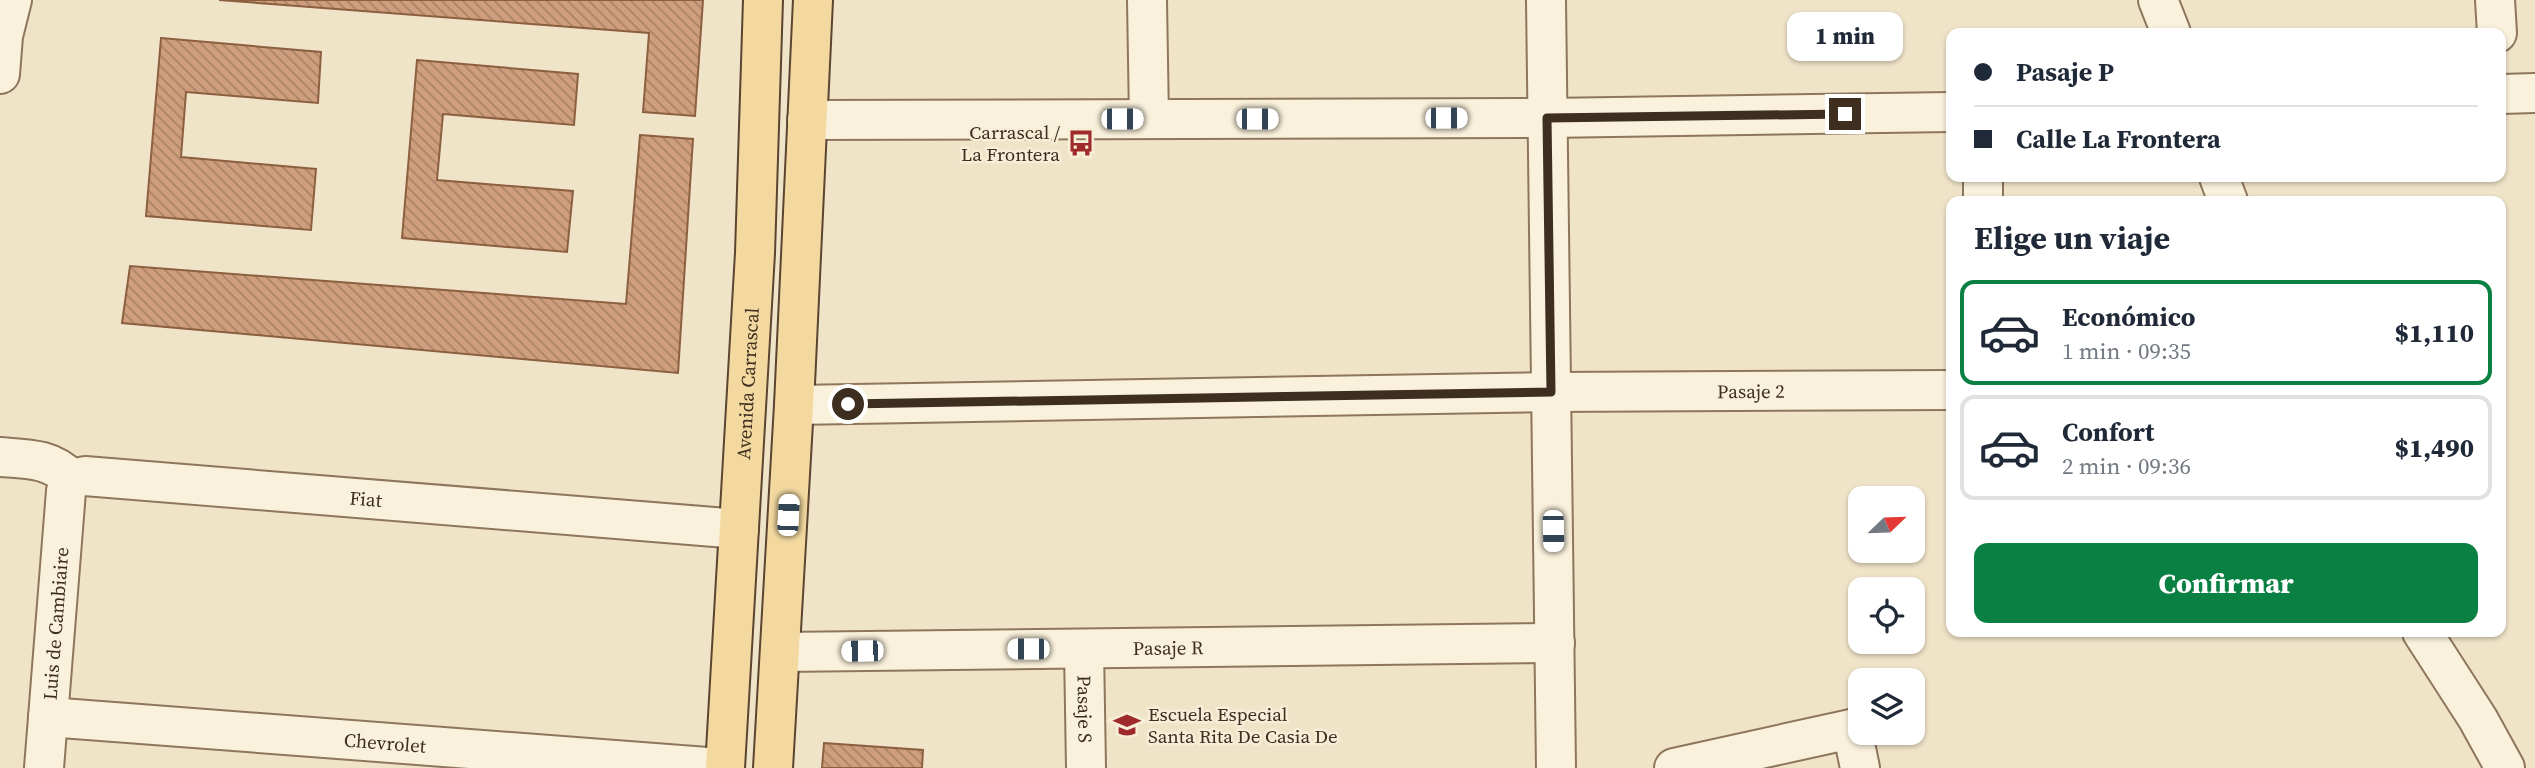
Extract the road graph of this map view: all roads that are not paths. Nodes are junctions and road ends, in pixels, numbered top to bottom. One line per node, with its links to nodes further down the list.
1 (763, 0): 22 (main road, Avenida Carrascal)
2 (813, 0): 16 (main road)
3 (1147, 0): 15 (street)
4 (1546, 0): 14 (street)
5 (2158, 0): 8 (street)
6 (2495, 0): 9 (street)
7 (5, 24): 10 (street)
8 (2169, 28)
9 (2497, 28)
10 (0, 74)
11 (2535, 93): 12 (street)
12 (2506, 94)
13 (1946, 112): 14 (street)
14 (1547, 118): 15 (street); 18 (street)
15 (1149, 119): 16 (street)
16 (807, 120): 19 (main road)
17 (1946, 390): 18 (street, Pasaje 2)
18 (1551, 392): 19 (street, Pasaje 2); 24 (street)
19 (794, 405): 26 (main road)
20 (0, 457): 21 (street)
21 (71, 479): 22 (street, Fiat); 27 (street, Luis de Cambiaire)
22 (739, 529): 32 (main road, Avenida Carrascal)
23 (2425, 637): 30 (street)
24 (1555, 642): 25 (street, Pasaje R); 35 (street)
25 (1084, 649): 26 (street, Pasaje R); 34 (street, Pasaje S)
26 (780, 652): 33 (main road)
27 (48, 717): 31 (street, Luis de Cambiaire); 32 (street, Chevrolet)
28 (1848, 730): 36 (street)
29 (1858, 745): 37 (street)
30 (2514, 764)
31 (44, 768)
32 (722, 768)
33 (774, 768)
34 (1086, 768)
35 (1556, 768)
36 (1674, 768)
37 (1860, 768)

